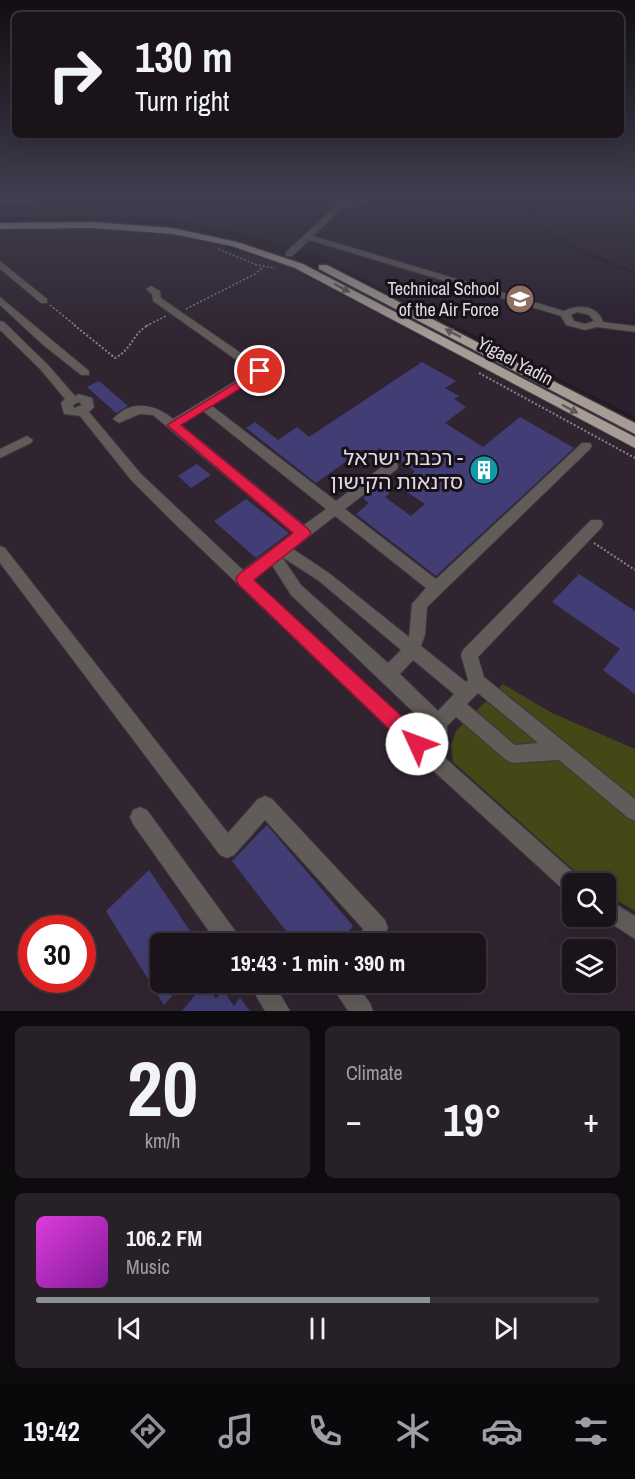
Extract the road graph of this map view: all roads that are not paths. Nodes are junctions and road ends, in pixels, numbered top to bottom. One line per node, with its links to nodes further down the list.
1 (230, 243): 22 (main road, Yigael Yadin, one-way to 22)
2 (252, 243): 5 (main road, Yigael Yadin)
3 (301, 243): 5 (street)
4 (329, 243): 10 (street)
5 (289, 254): 20 (main road, Yigael Yadin, one-way to 5)
6 (0, 264): 9 (street)
7 (151, 289): 17 (street)
8 (0, 300): 14 (street)
9 (44, 301)
10 (565, 314): 12 (street); 12 (street)
11 (0, 324): 15 (street)
12 (597, 324): 13 (street)
13 (635, 329)
14 (46, 342): 15 (street); 16 (street)
15 (27, 350): 31 (street)
16 (85, 373)
17 (204, 406): 19 (street); 26 (street)
18 (119, 419): 19 (street)
19 (173, 425): 28 (street)
20 (635, 429)
21 (27, 440): 24 (street)
22 (635, 443)
23 (586, 446): 32 (street)
24 (0, 454)
25 (392, 466): 26 (street)
26 (336, 508): 28 (street); 32 (street)
27 (596, 524): 35 (street)
28 (303, 533): 30 (street)
29 (0, 552): 45 (street)
30 (278, 552): 31 (street); 33 (street); 34 (street)
31 (243, 579): 38 (street)
32 (438, 589): 33 (street)
33 (413, 649): 34 (street); 35 (street)
34 (388, 674): 36 (street)
35 (466, 693): 36 (street); 37 (street); 37 (street)
36 (438, 723): 38 (street)
37 (561, 751): 39 (street)
38 (434, 760): 41 (street)
39 (635, 811)
40 (140, 817): 44 (street)
41 (562, 875)
42 (616, 916): 43 (street)
43 (635, 928)
44 (223, 933)
45 (374, 933)
46 (267, 993): 48 (street)
47 (348, 993): 49 (street)
48 (279, 1011)
49 (362, 1011)

